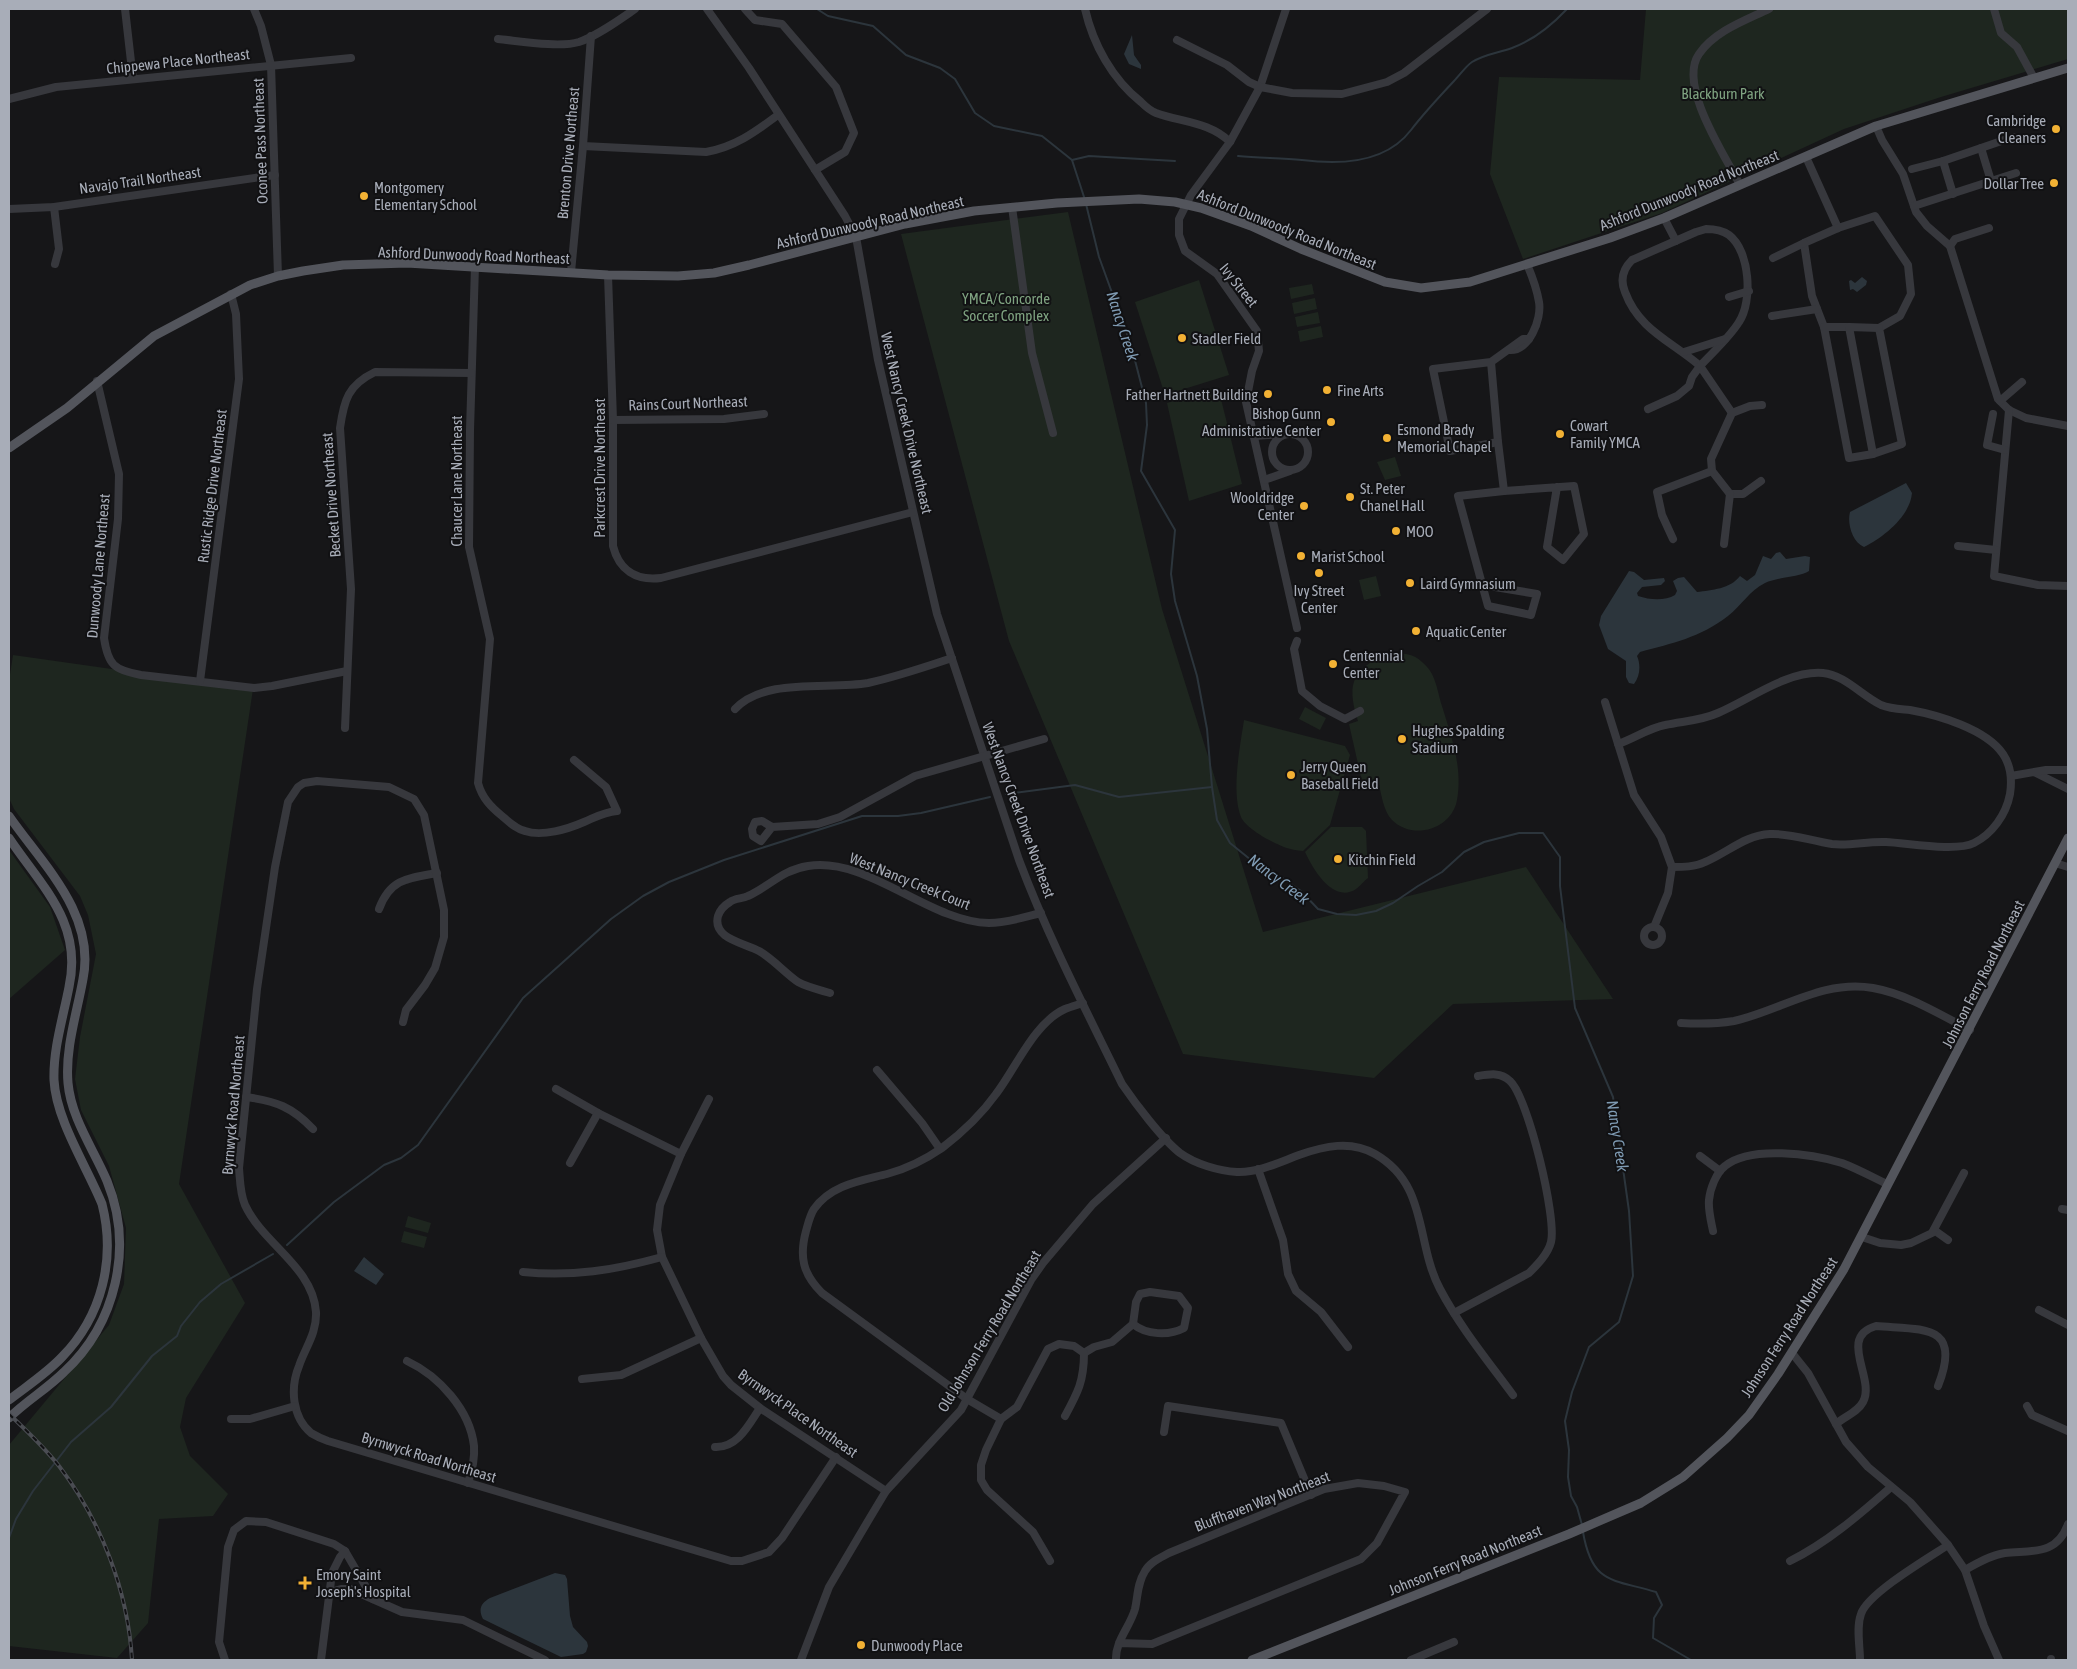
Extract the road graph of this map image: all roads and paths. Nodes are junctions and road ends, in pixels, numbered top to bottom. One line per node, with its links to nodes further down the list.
1 (124, 9): 18 (street)
2 (254, 9): 15 (street, Oconee Pass Northeast)
3 (635, 9): 11 (street)
4 (707, 9): 21 (street, West Nancy Creek Drive Northeast)
5 (746, 9): 30 (street)
6 (1085, 9): 24 (street)
7 (1286, 9): 19 (street, Ivy Street)
8 (1487, 9): 19 (street)
9 (1769, 9): 34 (street)
10 (1994, 9): 17 (street)
11 (590, 36): 12 (street); 25 (street, Brenton Drive Northeast)
12 (498, 39)
13 (1177, 40): 19 (street)
14 (351, 58): 15 (street, Chippewa Place Northeast)
15 (271, 65): 18 (street, Chippewa Place Northeast); 32 (street, Oconee Pass Northeast)
16 (2068, 68): 17 (main road, Ashford Dunwoody Road Northeast)
17 (2034, 78): 22 (main road, Ashford Dunwoody Road Northeast)
18 (133, 79): 20 (street, Chippewa Place Northeast)
19 (1260, 87): 24 (street, Ivy Street)
20 (9, 99)
21 (778, 114): 25 (street); 30 (street, West Nancy Creek Drive Northeast)
22 (1876, 126): 27 (main road, Ashford Dunwoody Road Northeast); 37 (street)
23 (2013, 137): 26 (street)
24 (1230, 142): 36 (street, Ivy Street)
25 (583, 146): 52 (street, Brenton Drive Northeast)
26 (1981, 148): 28 (street); 33 (street)
27 (1806, 157): 34 (main road, Ashford Dunwoody Road Northeast); 42 (street)
28 (1943, 161): 29 (street); 35 (street)
29 (1912, 169)
30 (815, 170): 44 (street, West Nancy Creek Drive Northeast)
31 (2016, 173): 33 (street)
32 (275, 175): 38 (street, Navajo Trail Northeast); 54 (street, Oconee Pass Northeast)
33 (1992, 181): 35 (street)
34 (1740, 186): 41 (main road, Ashford Dunwoody Road Northeast)
35 (1953, 194): 37 (street)
36 (1186, 204): 39 (main road, Ashford Dunwoody Road Northeast); 50 (main road, Ashford Dunwoody Road Northeast); 81 (street, Ivy Street)
37 (1914, 206): 47 (street)
38 (54, 207): 40 (street, Navajo Trail Northeast); 49 (street)
39 (1012, 207): 44 (main road, Ashford Dunwoody Road Northeast); 79 (street)
40 (9, 209)
41 (1664, 218): 45 (street); 50 (main road, Ashford Dunwoody Road Northeast)
42 (1838, 228): 46 (street); 62 (street)
43 (1989, 228): 47 (street)
44 (856, 237): 53 (main road, Ashford Dunwoody Road Northeast); 93 (street, West Nancy Creek Drive Northeast)
45 (1676, 241): 55 (street); 64 (street)
46 (1804, 243): 48 (street); 58 (street)
47 (1950, 246): 70 (street)
48 (1773, 258)
49 (55, 264)
50 (1527, 264): 65 (street)
51 (475, 266): 52 (main road, Ashford Dunwoody Road Northeast); 54 (main road, Ashford Dunwoody Road Northeast); 67 (street, Chaucer Lane Northeast)
52 (571, 272): 53 (main road, Ashford Dunwoody Road Northeast)
53 (608, 275): 77 (street, Parkcrest Drive Northeast)
54 (278, 276): 56 (main road, Ashford Dunwoody Road Northeast)
55 (1748, 291): 57 (street); 63 (street)
56 (231, 294): 68 (main road, Ashford Dunwoody Road Northeast); 104 (street, Rustic Ridge Drive Northeast)
57 (1729, 297)
58 (1817, 310): 59 (street); 61 (street)
59 (1772, 316)
60 (1849, 326): 61 (street); 62 (street); 85 (street)
61 (1824, 327): 85 (street)
62 (1880, 328): 85 (street)
63 (1726, 338): 64 (street); 66 (street)
64 (1684, 352): 66 (street)
65 (1491, 362): 82 (street); 82 (street)
66 (1700, 366): 72 (street); 74 (street)
67 (471, 373): 103 (street, Becket Drive Northeast); 112 (street, Chaucer Lane Northeast)
68 (98, 381): 83 (main road, Ashford Dunwoody Road Northeast); 104 (street, Dunwoody Lane Northeast)
69 (2022, 382): 70 (street)
70 (2000, 401): 73 (street)
71 (1762, 405): 74 (street)
72 (1648, 409)
73 (2009, 410): 78 (street); 84 (street)
74 (1732, 413): 87 (street)
75 (764, 414): 77 (street, Rains Court Northeast)
76 (1993, 414): 84 (street)
77 (613, 420): 93 (street, Parkcrest Drive Northeast)
78 (2068, 426)
79 (1053, 433)
80 (1284, 434): 81 (street); 86 (street); 86 (street)
81 (1254, 436): 88 (street, Ivy Street)
82 (1498, 442): 91 (street)
83 (9, 448)
84 (2005, 450): 97 (street)
85 (1873, 454)
86 (1293, 470): 88 (street)
87 (1712, 471): 92 (street); 94 (street)
88 (1264, 480): 100 (street, Ivy Street)
89 (1761, 481): 92 (street)
90 (1558, 487): 90 (street); 91 (street)
91 (1504, 491): 98 (street)
92 (1730, 494): 95 (street)
93 (913, 512): 102 (street, West Nancy Creek Drive Northeast)
94 (1673, 539)
95 (1724, 544)
96 (1958, 546): 97 (street)
97 (1996, 550): 99 (street)
98 (1483, 585): 98 (street)
99 (2068, 586)
100 (1297, 628)
101 (1297, 641): 107 (street)
102 (952, 658): 106 (street); 111 (street, West Nancy Creek Drive Northeast)
103 (347, 671): 104 (street, Dunwoody Lane Northeast); 108 (street, Becket Drive Northeast)
104 (200, 681)
105 (1606, 702): 110 (street)
106 (735, 709)
107 (1360, 711)
108 (345, 728)
109 (1044, 740): 111 (street)
110 (1618, 744): 115 (street); 122 (street)
111 (985, 756): 118 (street); 126 (street, West Nancy Creek Drive Northeast)
112 (574, 760)
113 (2068, 770): 114 (street)
114 (2036, 773): 115 (street); 116 (street)
115 (2011, 776): 122 (street)
116 (2068, 789)
117 (9, 816): 173 (main road)
118 (772, 827)
119 (9, 838): 168 (main road)
120 (2068, 838): 121 (main road, Johnson Ferry Road Northeast)
121 (2055, 863): 123 (street); 132 (main road, Johnson Ferry Road Northeast)
122 (1672, 867): 127 (street)
123 (2068, 867)
124 (437, 873): 125 (street); 130 (street, Byrnwyck Road Northeast); 136 (street, Byrnwyck Road Northeast)
125 (379, 909)
126 (1041, 913): 128 (street, West Nancy Creek Court); 129 (street, West Nancy Creek Drive Northeast)
127 (1654, 927)
128 (830, 993)
129 (1083, 1003): 140 (street, West Nancy Creek Drive Northeast); 141 (street)
130 (403, 1022)
131 (1680, 1023): 132 (street)
132 (1970, 1030): 148 (main road, Johnson Ferry Road Northeast)
133 (877, 1070): 141 (street)
134 (1478, 1076): 156 (street)
135 (556, 1089): 138 (street)
136 (246, 1097): 139 (street); 169 (street, Byrnwyck Road Northeast)
137 (709, 1099): 142 (street, Byrnwyck Place Northeast)
138 (598, 1113): 142 (street); 144 (street)
139 (313, 1129)
140 (1166, 1138): 145 (street, West Nancy Creek Drive Northeast); 167 (street, Old Johnson Ferry Road Northeast)
141 (940, 1149): 167 (street)
142 (681, 1154): 153 (street, Byrnwyck Place Northeast)
143 (1700, 1156): 146 (street)
144 (570, 1163)
145 (1258, 1169): 156 (street, West Nancy Creek Drive Northeast); 160 (street)
146 (1720, 1171): 148 (street); 150 (street)
147 (1964, 1173): 149 (street)
148 (1887, 1184): 151 (main road, Johnson Ferry Road Northeast)
149 (1934, 1230): 151 (street); 152 (street)
150 (1713, 1231)
151 (1862, 1237): 162 (main road, Johnson Ferry Road Northeast)
152 (1948, 1240)
153 (662, 1257): 154 (street); 159 (street, Byrnwyck Place Northeast)
154 (523, 1272)
155 (2038, 1310): 158 (street)
156 (1454, 1313): 166 (street, West Nancy Creek Drive Northeast)
157 (1134, 1324): 157 (street); 161 (street)
158 (2068, 1326)
159 (701, 1338): 164 (street); 171 (street, Byrnwyck Place Northeast)
160 (1348, 1347)
161 (1084, 1353): 172 (street); 175 (street)
162 (1792, 1353): 176 (street); 200 (main road, Johnson Ferry Road Northeast)
163 (407, 1361): 181 (street)
164 (582, 1380)
165 (1938, 1386): 176 (street)
166 (1513, 1395)
167 (967, 1399): 175 (street); 183 (street, Old Johnson Ferry Road Northeast)
168 (9, 1400)
169 (295, 1406): 174 (street); 181 (street, Byrnwyck Road Northeast)
170 (2027, 1406): 178 (street)
171 (760, 1408): 179 (street); 180 (street, Byrnwyck Place Northeast)
172 (1065, 1416)
173 (9, 1418)
174 (232, 1419)
175 (1002, 1419): 189 (street)
176 (1836, 1424): 182 (street)
177 (1164, 1432): 184 (street)
178 (2068, 1432)
179 (715, 1447)
180 (836, 1457): 181 (street, Byrnwyck Road Northeast); 183 (street, Byrnwyck Place Northeast)
181 (468, 1483)
182 (1891, 1487): 186 (street); 188 (street)
183 (886, 1491): 198 (street, Old Johnson Ferry Road Northeast)
184 (1311, 1495): 194 (street, Bluffhaven Way Northeast); 194 (street, Bluffhaven Way Northeast)
185 (2068, 1524): 190 (street)
186 (1948, 1545): 190 (street); 202 (street)
187 (345, 1551): 191 (street); 192 (street); 195 (street)
188 (1790, 1561)
189 (1050, 1562)
190 (1965, 1570): 203 (street)
191 (330, 1592): 192 (street); 196 (street)
192 (372, 1599): 197 (street)
193 (1454, 1642): 201 (street)
194 (1119, 1643): 199 (street, Bluffhaven Way Northeast)
195 (225, 1660)
196 (321, 1660)
197 (545, 1660)
198 (800, 1660)
199 (1116, 1660)
200 (1252, 1660)
201 (1411, 1660)
202 (1860, 1660)
203 (1998, 1660)

